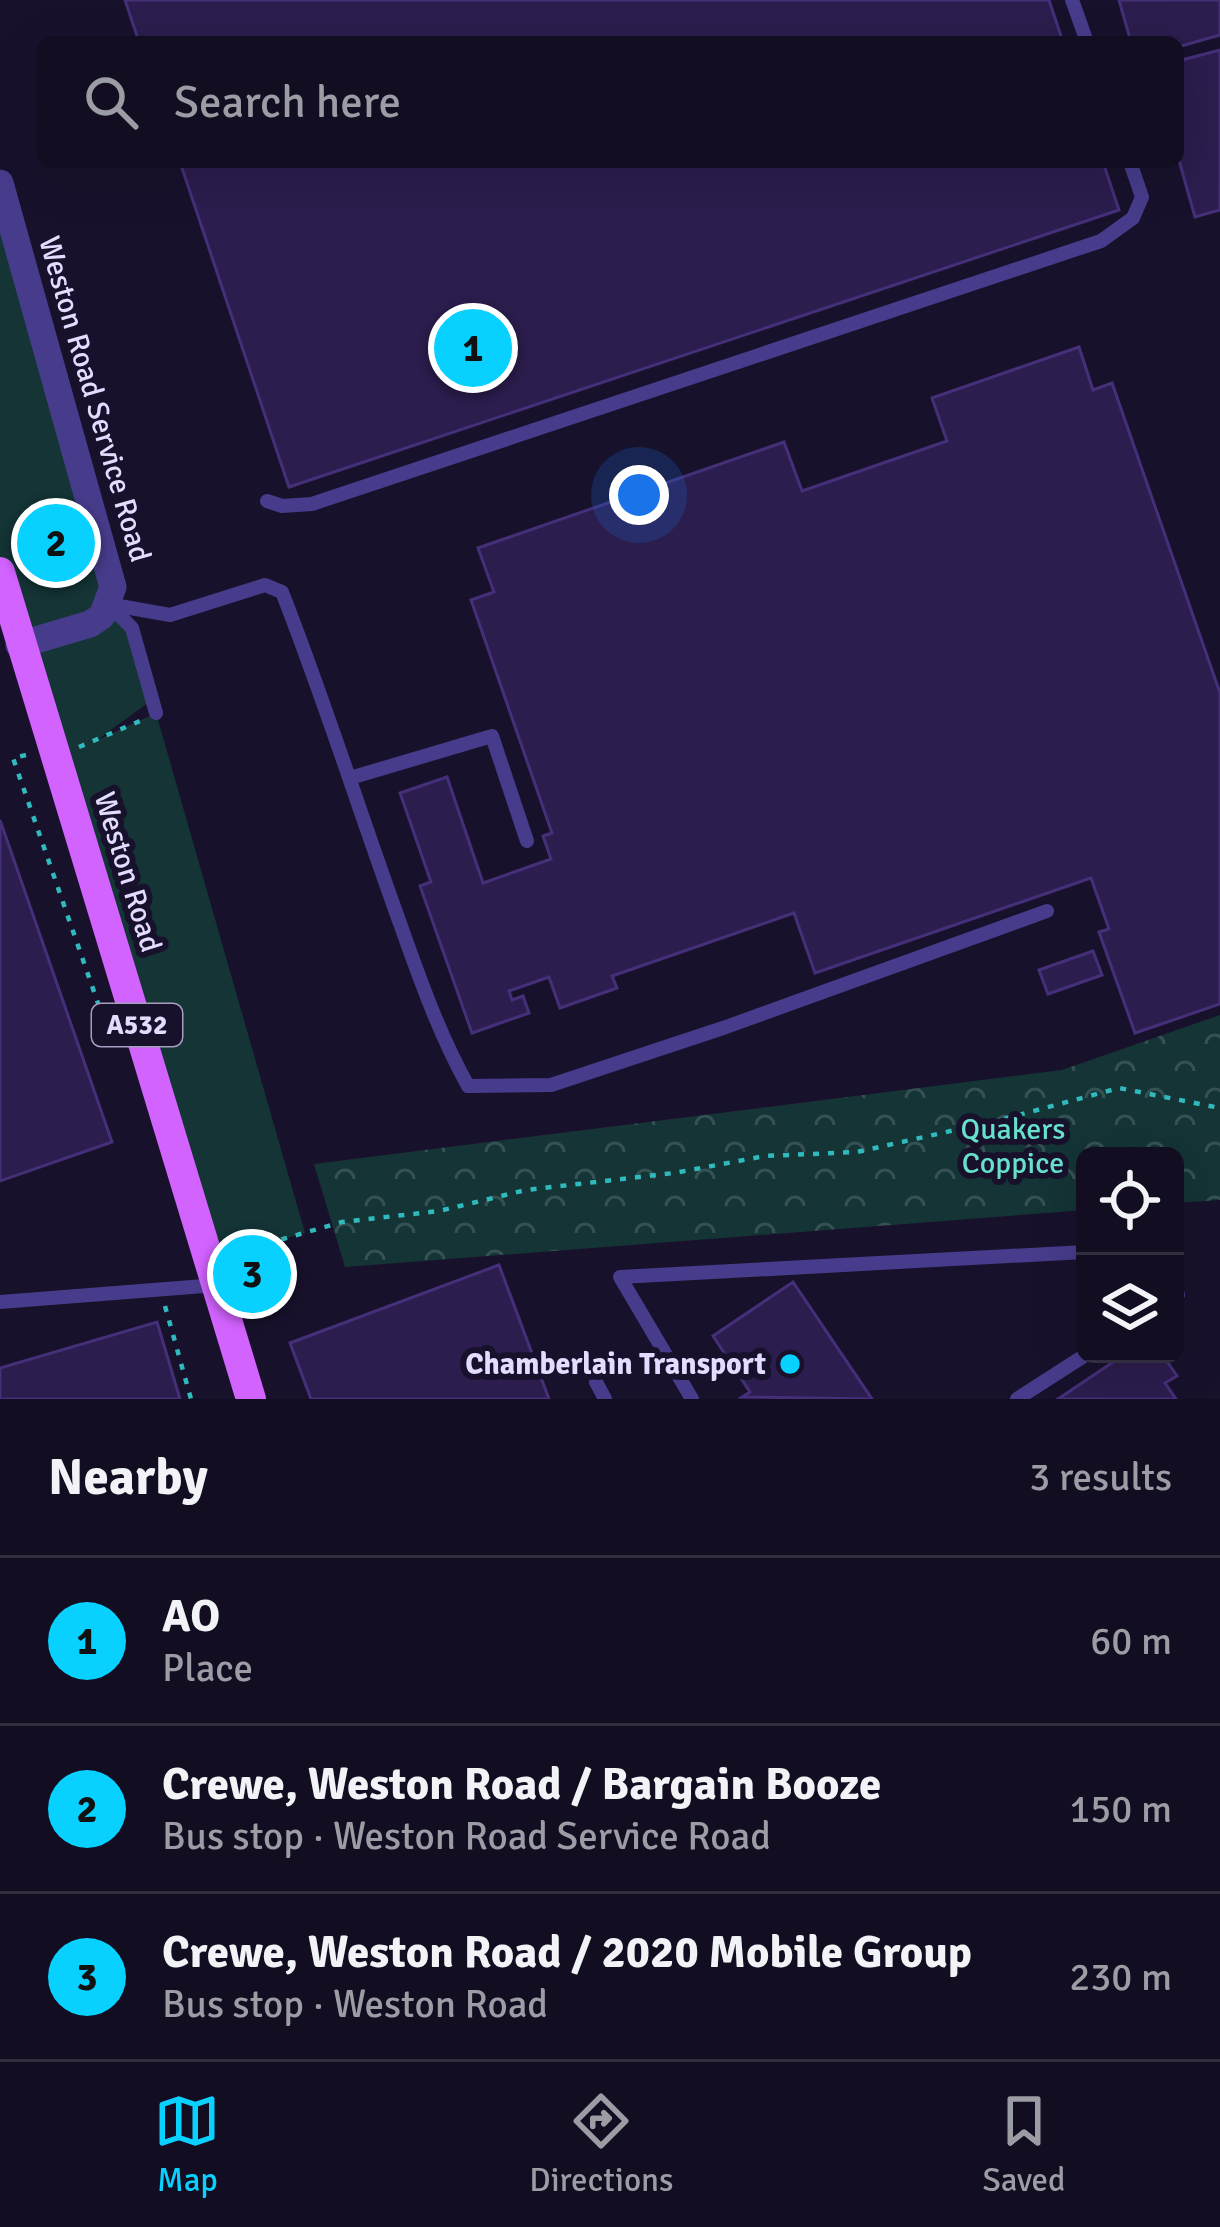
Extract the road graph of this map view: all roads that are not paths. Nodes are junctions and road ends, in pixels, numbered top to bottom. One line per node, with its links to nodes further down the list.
1 (1072, 0): 2 (lane)
2 (1085, 36)
3 (1132, 168): 5 (lane)
4 (0, 183): 7 (street, Weston Road Service Road)
5 (267, 501)
6 (0, 572): 8 (main road, Weston Road / A532)
7 (108, 604): 8 (street, Weston Road Service Road); 9 (lane); 10 (lane)
8 (10, 648): 14 (main road, Weston Road / A532)
9 (156, 713)
10 (350, 778): 11 (lane); 12 (lane)
11 (527, 841)
12 (1046, 911)
13 (1076, 1252): 20 (lane)
14 (213, 1272): 15 (lane); 18 (main road, Weston Road / A532)
15 (0, 1302)
16 (1076, 1361): 21 (lane)
17 (596, 1382): 19 (lane)
18 (251, 1399)
19 (605, 1399)
20 (692, 1399)
21 (1017, 1399)

